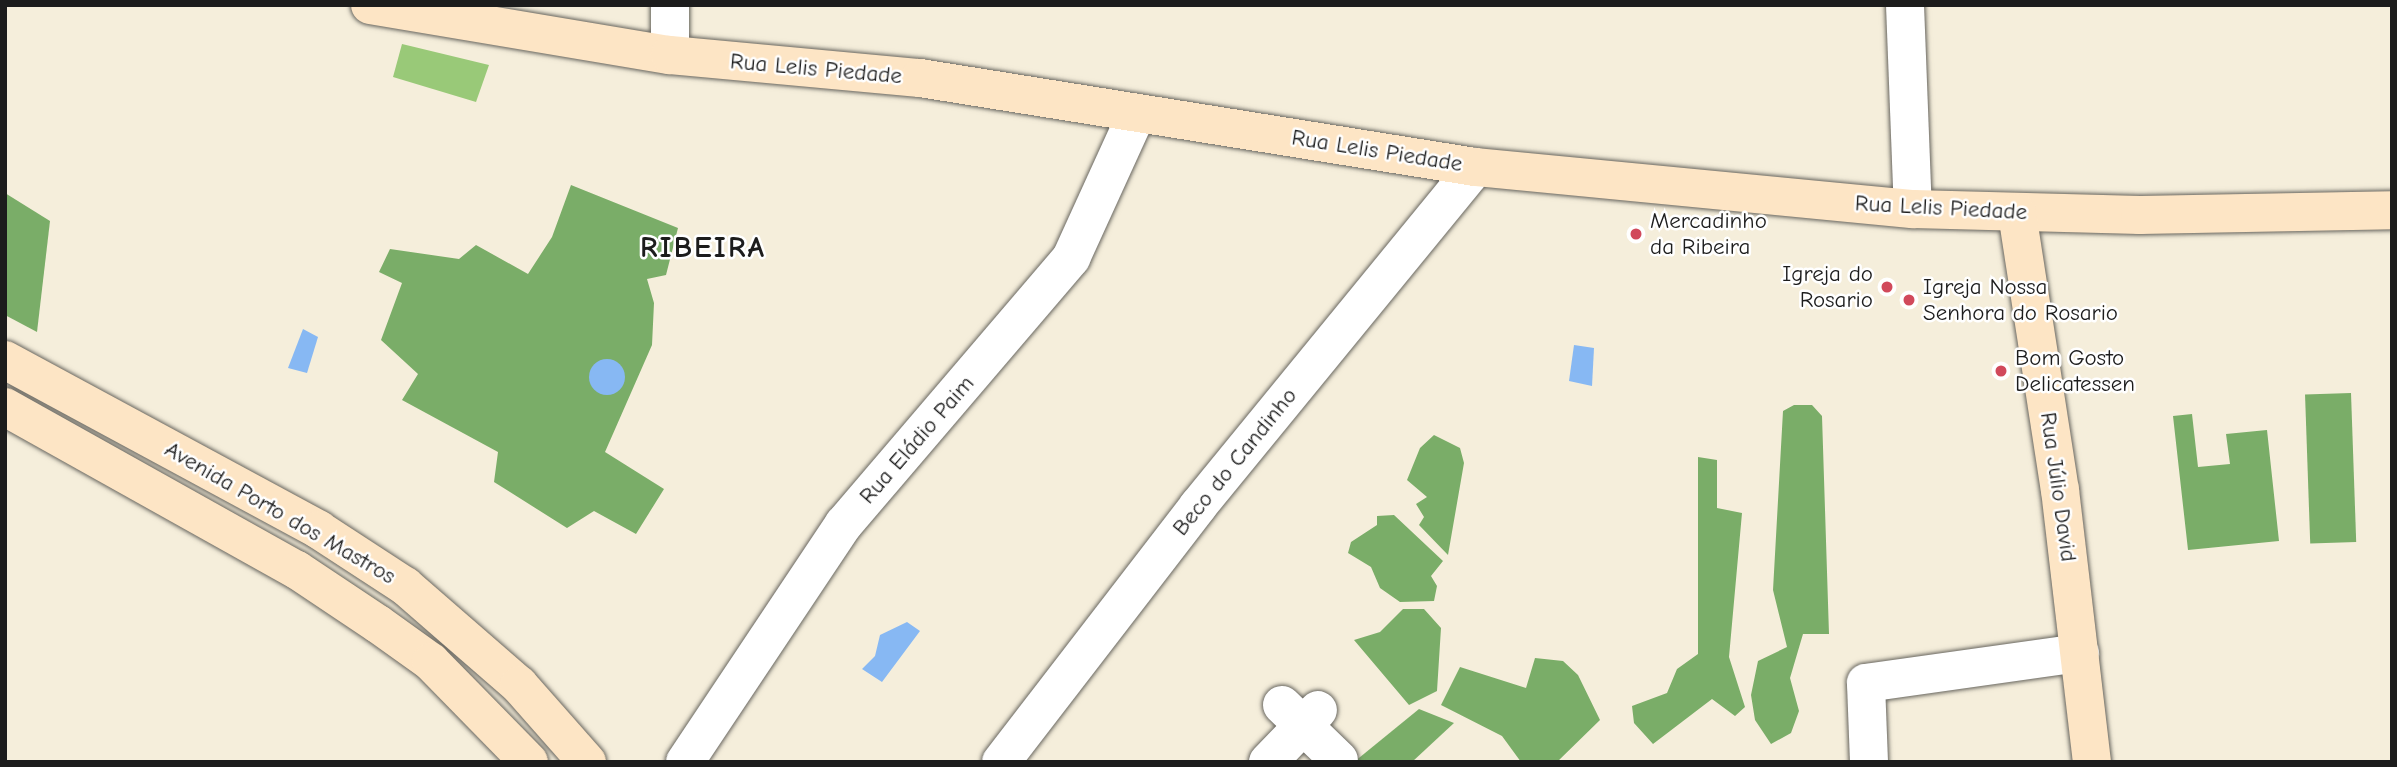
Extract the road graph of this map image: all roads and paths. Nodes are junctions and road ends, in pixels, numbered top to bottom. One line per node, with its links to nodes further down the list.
1 (370, 5): 4 (main road, Rua Lelis Piedade)
2 (670, 5): 4 (street)
3 (1905, 5): 7 (street)
4 (670, 55): 5 (main road, Rua Lelis Piedade)
5 (1137, 113): 6 (main road, Rua Lelis Piedade); 16 (street, Rua Eládio Paim)
6 (1475, 167): 7 (main road, Rua Lelis Piedade); 17 (street, Beco do Candinho)
7 (1913, 209): 9 (main road, Rua Lelis Piedade)
8 (2392, 210): 9 (main road, Rua Lelis Piedade)
9 (2017, 214): 12 (main road, Rua Júlio David)
10 (5, 360): 15 (main road, Avenida Porto dos Mastros)
11 (5, 407): 14 (main road, Avenida Porto dos Mastros)
12 (2080, 653): 19 (street); 20 (main road, Rua Júlio David)
13 (1339, 760): 18 (street)
14 (529, 762)
15 (587, 762)
16 (685, 762)
17 (1001, 762)
18 (1268, 762)
19 (1869, 762)
20 (2092, 762)

